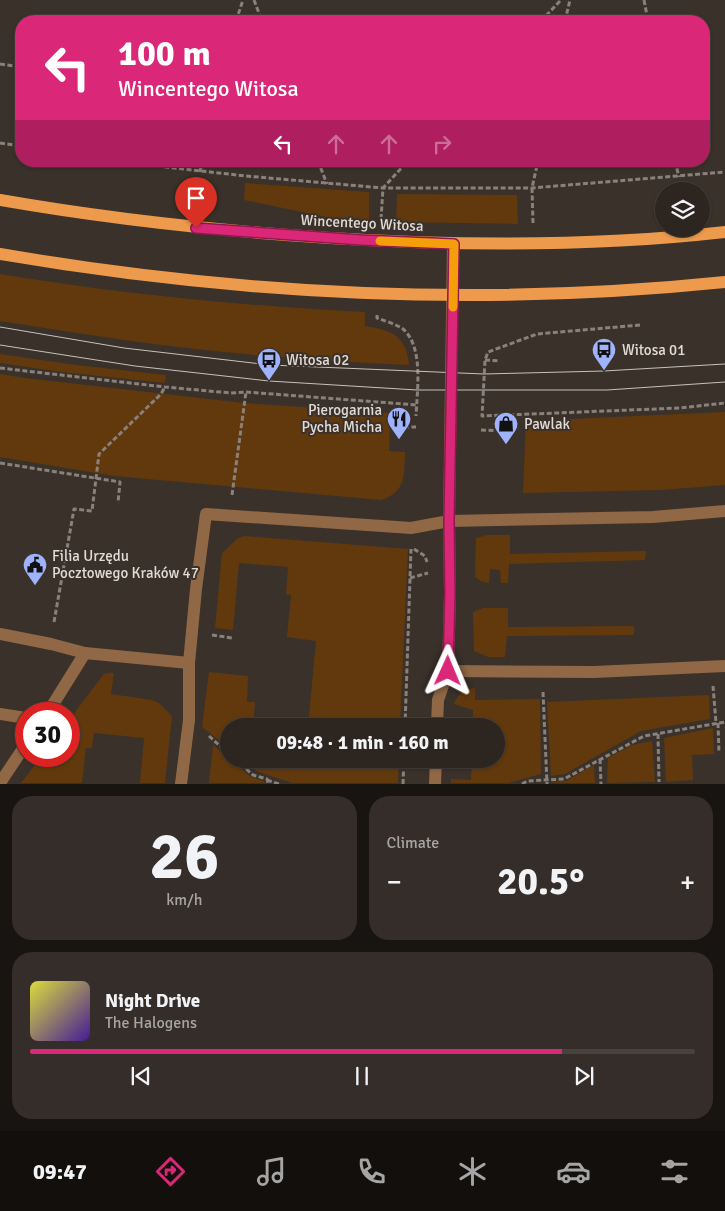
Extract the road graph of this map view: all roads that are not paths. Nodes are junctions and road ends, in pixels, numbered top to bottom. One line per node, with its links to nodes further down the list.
1 (0, 200): 3 (main road, Wincentego Witosa)
2 (725, 232): 3 (main road, Wincentego Witosa)
3 (454, 244): 6 (street)
4 (0, 254): 6 (main road)
5 (725, 282): 6 (main road)
6 (453, 296): 8 (street)
7 (725, 511): 8 (street)
8 (449, 521): 11 (street); 13 (street)
9 (0, 634): 10 (street)
10 (85, 652): 11 (street); 14 (street)
11 (189, 663): 21 (street)
12 (725, 666): 13 (street)
13 (448, 671): 17 (street)
14 (54, 702)
15 (0, 714): 16 (street)
16 (15, 716)
17 (437, 718)
18 (15, 760): 20 (street)
19 (436, 768): 22 (street)
20 (0, 783)
21 (181, 784)
22 (435, 784)

